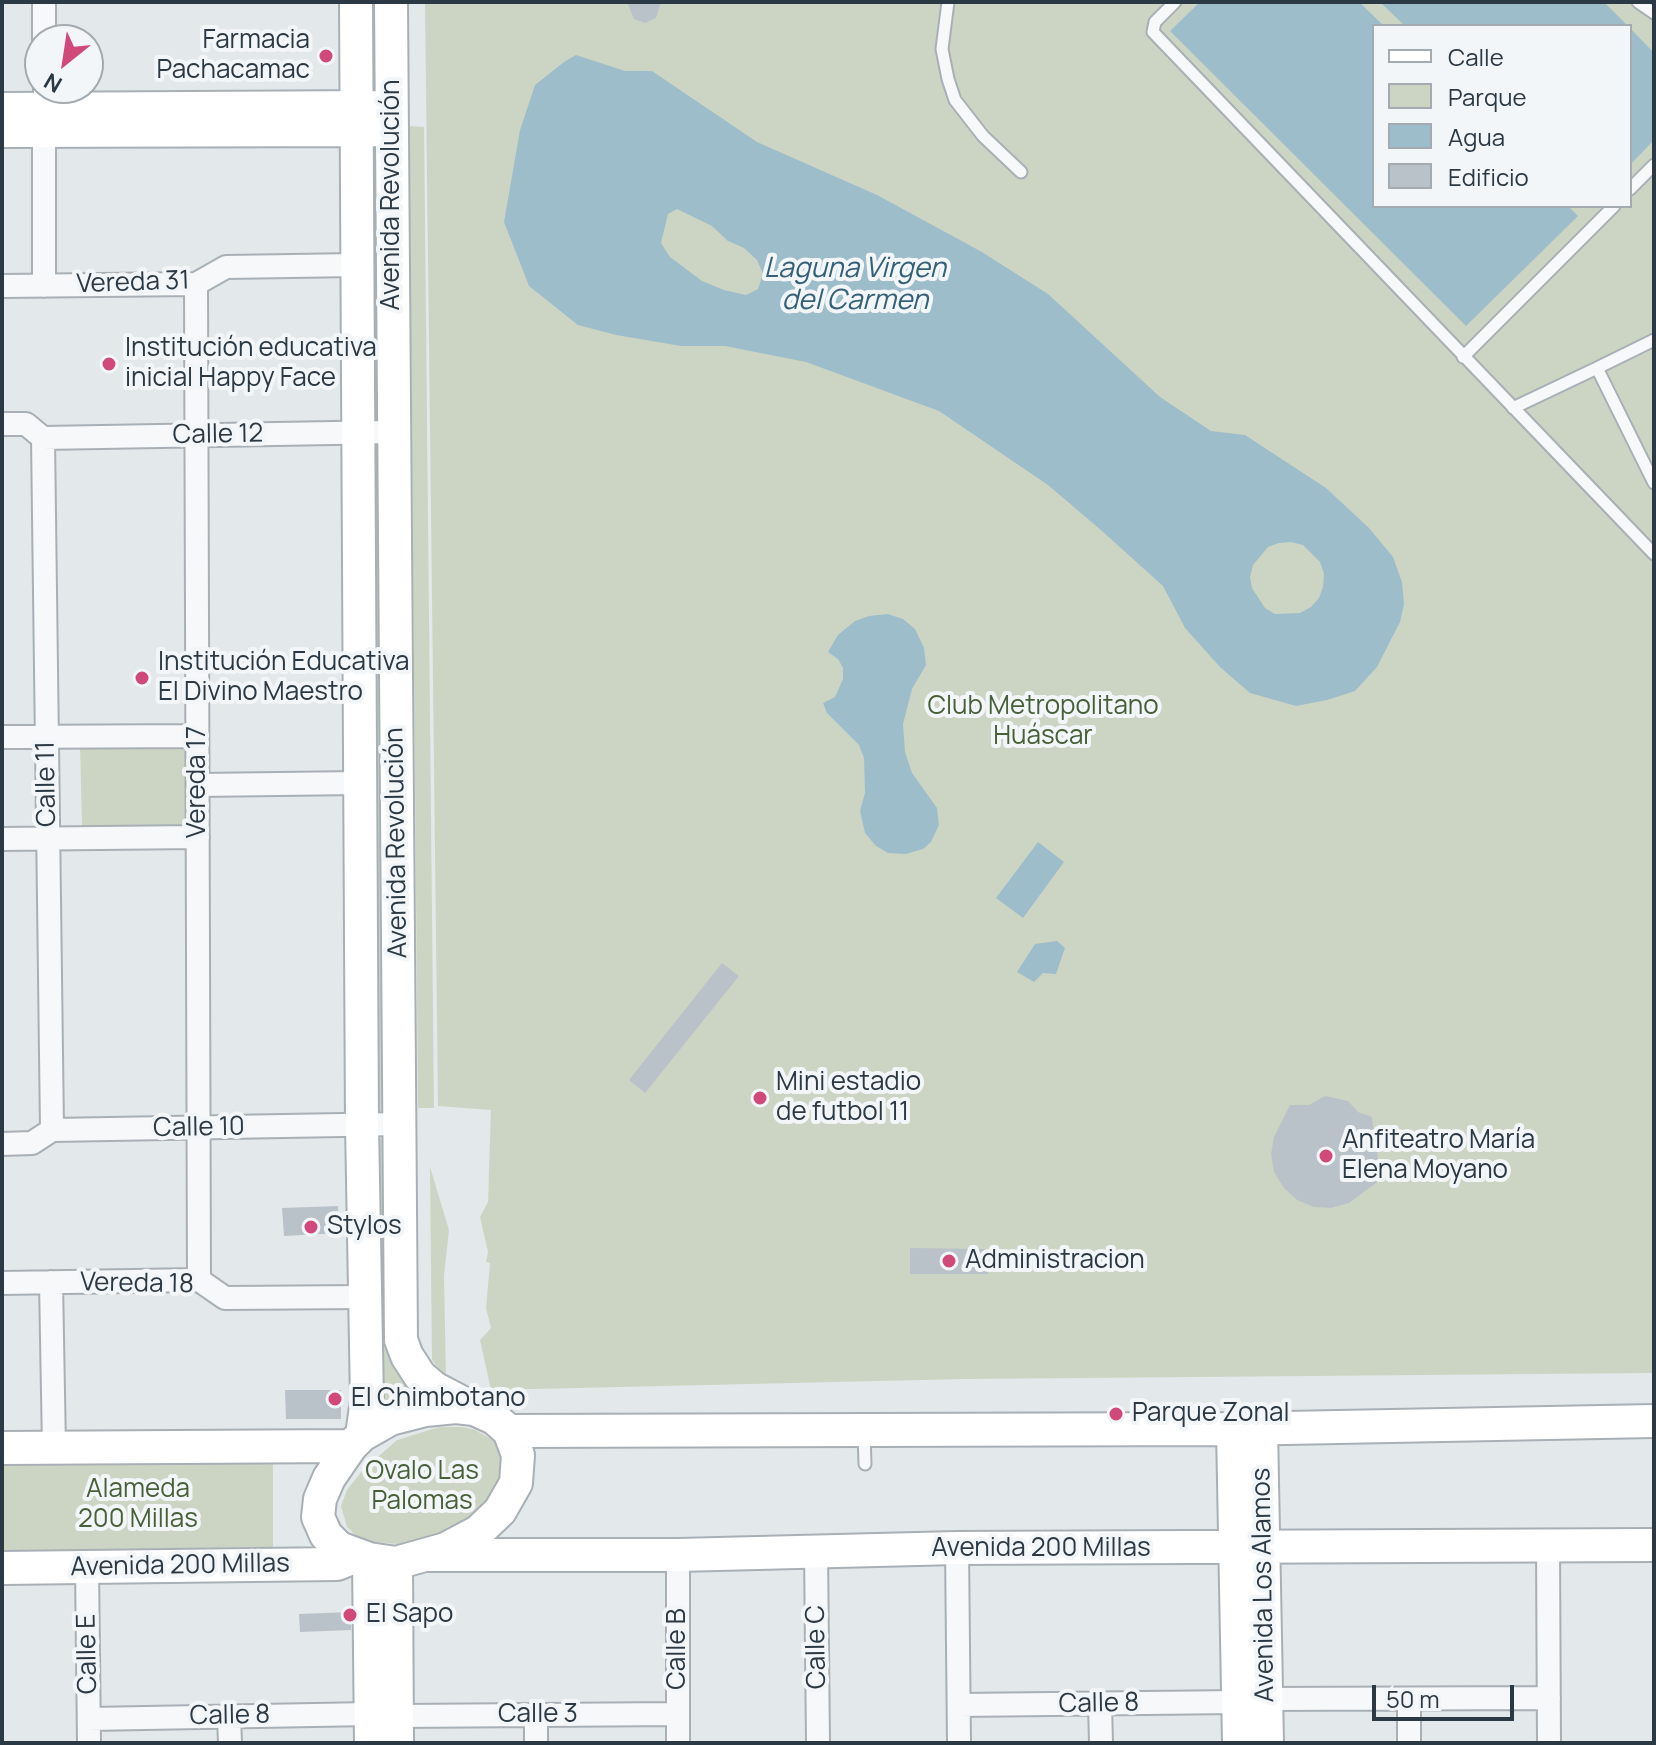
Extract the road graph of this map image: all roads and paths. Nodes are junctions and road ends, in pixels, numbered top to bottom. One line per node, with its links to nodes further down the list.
1 (44, 2): 8 (street)
2 (356, 2): 12 (street, Avenida Revolución)
3 (391, 2): 11 (street, Avenida Revolución)
4 (948, 2): 15 (lane)
5 (1175, 2): 23 (lane)
6 (1638, 2): 7 (lane)
7 (1654, 13)
8 (44, 24)
9 (2, 109): 10 (street)
10 (45, 109): 12 (street); 13 (street); 21 (street)
11 (392, 118): 12 (street); 27 (street, Avenida Revolución)
12 (356, 119): 18 (street, Avenida Revolución)
13 (2, 131)
14 (1654, 165): 16 (lane)
15 (1021, 172)
16 (1632, 187)
17 (1612, 208): 23 (lane)
18 (357, 265): 19 (street, Vereda 31); 28 (street, Avenida Revolución)
19 (196, 284): 21 (street, Vereda 31); 29 (street, Vereda 17)
20 (2, 286): 21 (street, Vereda 31)
21 (44, 286)
22 (1654, 340): 24 (lane)
23 (1463, 357): 25 (lane)
24 (1597, 368): 25 (lane); 31 (lane)
25 (1513, 408): 32 (lane)
26 (2, 424): 30 (street)
27 (392, 432): 28 (street, Calle 12); 41 (street, Avenida Revolución)
28 (357, 433): 29 (street, Calle 12); 36 (street, Avenida Revolución)
29 (196, 435): 30 (street, Calle 12); 33 (street, Vereda 17)
30 (43, 438): 35 (street, Calle 11)
31 (1654, 483)
32 (1654, 554)
33 (197, 736): 35 (street); 37 (street, Vereda 17)
34 (2, 737): 35 (street)
35 (47, 737): 39 (street, Calle 11)
36 (359, 783): 37 (street); 42 (street, Avenida Revolución)
37 (198, 785): 38 (street, Vereda 17)
38 (198, 837): 39 (street); 43 (street, Vereda 17)
39 (48, 838): 40 (street); 44 (street, Calle 11)
40 (2, 839)
41 (400, 1124): 42 (street, Calle 10); 50 (street, Avenida Revolución)
42 (362, 1125): 43 (street, Calle 10); 49 (street, Avenida Revolución)
43 (199, 1128): 44 (street, Calle 10); 46 (street, Vereda 17)
44 (52, 1130): 45 (street, Calle 10)
45 (2, 1144)
46 (199, 1280): 47 (street, Vereda 18); 49 (street, Vereda 18)
47 (51, 1282): 48 (street, Vereda 18); 57 (street)
48 (2, 1283)
49 (365, 1297): 55 (street, Avenida Revolución)
50 (474, 1409): 54 (street); 55 (street)
51 (1654, 1421): 52 (street)
52 (1247, 1428): 53 (street); 62 (street, Avenida Los Alamos)
53 (863, 1430): 54 (street); 58 (lane)
54 (509, 1431): 64 (street)
55 (356, 1441): 57 (street); 66 (street)
56 (2, 1448): 57 (street)
57 (54, 1448)
58 (865, 1464)
59 (1548, 1544): 60 (street, Avenida 200 Millas); 62 (street, Avenida 200 Millas); 69 (street)
60 (1654, 1545)
61 (957, 1548): 62 (street, Avenida 200 Millas); 63 (street, Avenida 200 Millas); 73 (street)
62 (1249, 1548): 71 (street, Avenida Los Alamos)
63 (816, 1552): 65 (street, Avenida 200 Millas); 83 (street, Calle C)
64 (427, 1555): 65 (street, Avenida 200 Millas); 66 (street)
65 (678, 1555): 74 (street, Calle B)
66 (374, 1559): 67 (street, Avenida 200 Millas); 78 (street)
67 (87, 1566): 68 (street, Avenida 200 Millas); 77 (street, Calle E)
68 (2, 1568)
69 (1549, 1698): 70 (street); 89 (street)
70 (1409, 1699): 71 (street); 88 (street)
71 (1252, 1701): 72 (street, Calle 8); 86 (street, Avenida Los Alamos); 87 (street, Avenida Los Alamos)
72 (1100, 1704): 73 (street, Calle 8); 85 (street)
73 (959, 1705): 84 (street)
74 (678, 1714): 75 (street, Calle 3); 82 (street, Calle B)
75 (536, 1715): 78 (street, Calle 3); 81 (street)
76 (229, 1716): 77 (street, Calle 8); 78 (street, Calle 8); 80 (street)
77 (89, 1719): 79 (street, Calle E)
78 (384, 1729)
79 (89, 1743)
80 (230, 1743)
81 (536, 1743)
82 (678, 1743)
83 (818, 1743)
84 (959, 1743)
85 (1101, 1743)
86 (1239, 1743)
87 (1267, 1743)
88 (1409, 1743)
89 (1549, 1743)

